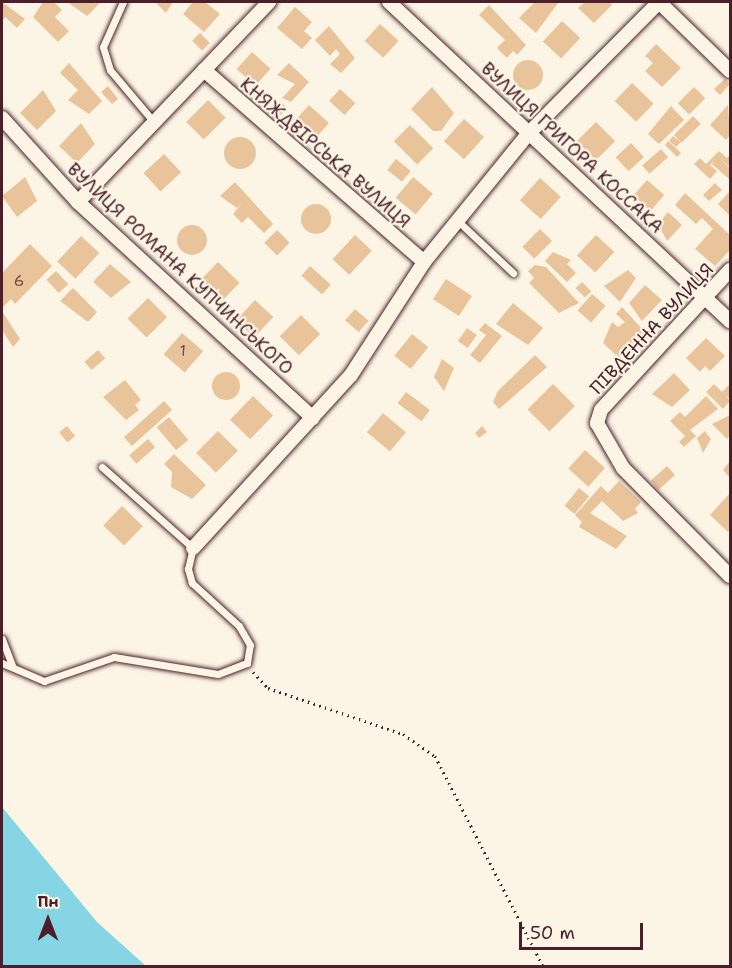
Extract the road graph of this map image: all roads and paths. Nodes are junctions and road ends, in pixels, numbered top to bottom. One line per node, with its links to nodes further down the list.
1 (123, 2): 8 (lane)
2 (269, 2): 5 (street)
3 (389, 2): 9 (street, ВУЛИЦЯ ГРИГОРА КОССАКА)
4 (659, 2): 6 (street); 9 (street)
5 (204, 70): 8 (street); 12 (street, КНЯЖДВІРСЬКА ВУЛИЦЯ)
6 (730, 70)
7 (2, 118): 10 (street, ВУЛИЦЯ РОМАНА КУПЧИНСЬКОГО)
8 (154, 122): 10 (street)
9 (528, 133): 11 (street); 15 (street, ВУЛИЦЯ ГРИГОРА КОССАКА)
10 (78, 202): 17 (street, ВУЛИЦЯ РОМАНА КУПЧИНСЬКОГО)
11 (460, 223): 12 (street); 14 (lane)
12 (423, 262): 17 (street)
13 (730, 270): 15 (street, ПІВДЕННА ВУЛИЦЯ)
14 (513, 273)
15 (705, 296): 16 (street, ВУЛИЦЯ ГРИГОРА КОССАКА); 20 (street, ПІВДЕННА ВУЛИЦЯ)
16 (730, 321)
17 (313, 418): 19 (street)
18 (102, 467): 19 (lane)
19 (192, 548): 22 (lane)
20 (730, 576)
21 (2, 639): 24 (lane)
22 (251, 656): 24 (lane); 25 (path)
23 (2, 663): 24 (lane)
24 (14, 667)
25 (543, 966)

